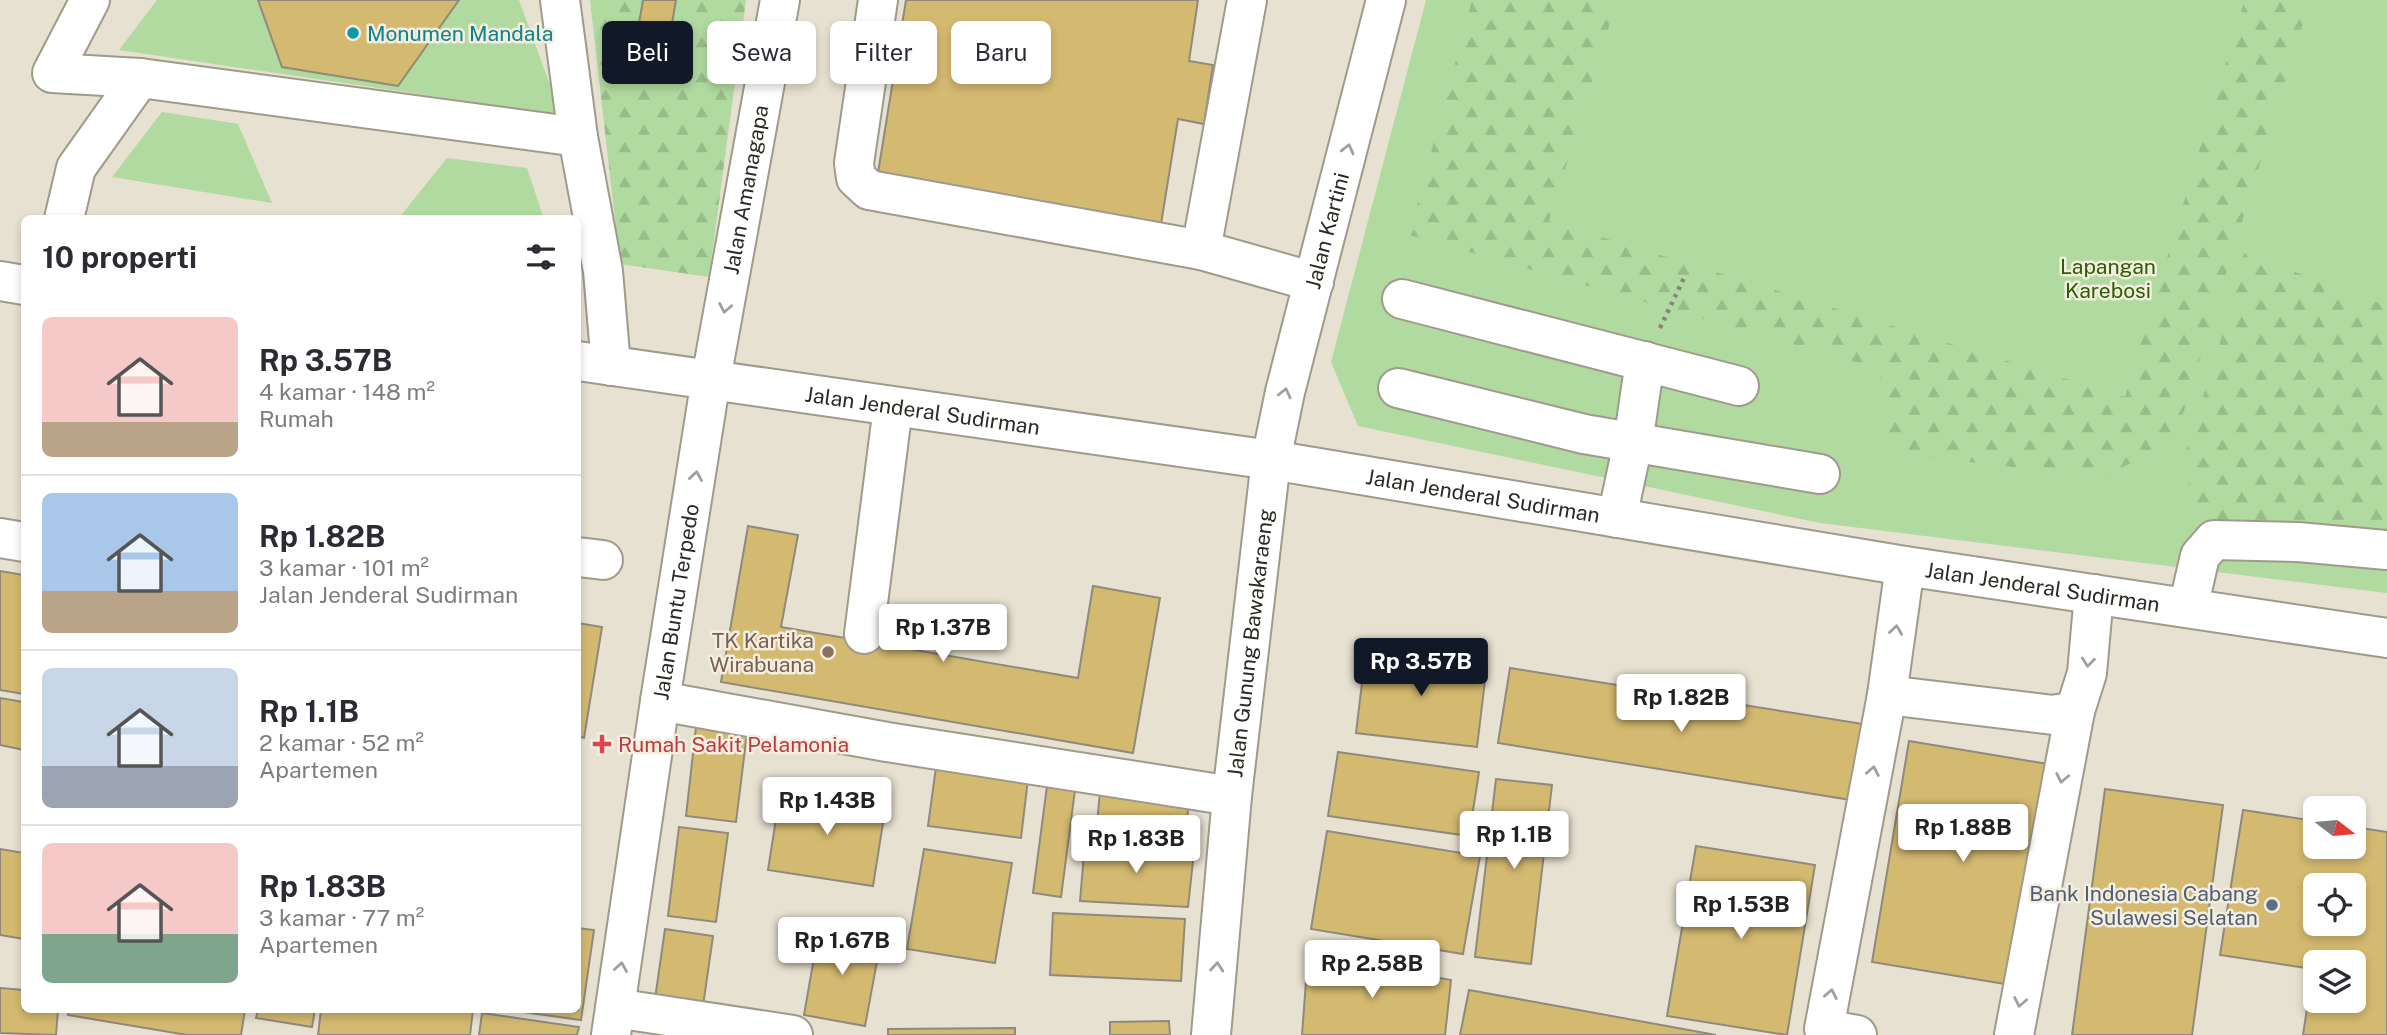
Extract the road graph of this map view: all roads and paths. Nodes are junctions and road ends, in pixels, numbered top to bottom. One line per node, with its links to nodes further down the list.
1 (90, 0): 7 (main road)
2 (560, 0): 8 (main road)
3 (780, 0): 18 (main road, Jalan Amanagapa, one-way to 18)
4 (878, 0): 10 (main road)
5 (1247, 0): 10 (main road)
6 (1386, 0): 13 (main road, Jalan Kartini, one-way to 6)
7 (140, 78): 8 (main road); 9 (main road)
8 (578, 137): 17 (main road)
9 (65, 215)
10 (1201, 250): 13 (main road)
11 (1684, 278): 16 (path)
12 (0, 281): 14 (main road)
13 (1314, 282): 23 (main road, Jalan Kartini, one-way to 13)
14 (21, 284)
15 (1402, 299): 16 (main road)
16 (1645, 361): 19 (main road); 22 (main road)
17 (594, 363): 18 (main road, Jalan Jenderal Sudirman)
18 (711, 379): 21 (main road, Jalan Jenderal Sudirman); 35 (main road, Jalan Buntu Terpedo, one-way to 18)
19 (1739, 386)
20 (1398, 388): 22 (main road)
21 (894, 407): 23 (main road, Jalan Jenderal Sudirman); 32 (main road)
22 (1633, 443): 24 (main road); 25 (main road)
23 (1271, 460): 25 (main road, Jalan Jenderal Sudirman); 37 (main road, Jalan Gunung Bawakaraeng)
24 (1820, 474)
25 (1617, 518): 29 (main road, Jalan Jenderal Sudirman)
26 (0, 538): 27 (main road)
27 (21, 542)
28 (2387, 550): 31 (main road)
29 (1905, 566): 30 (main road, Jalan Jenderal Sudirman); 34 (main road, one-way to 29)
30 (2094, 594): 31 (main road, Jalan Jenderal Sudirman); 36 (main road, one-way to 36)
31 (2188, 608): 33 (main road, Jalan Jenderal Sudirman)
32 (864, 634)
33 (2387, 638)
34 (1888, 695): 36 (main road); 41 (main road, one-way to 34)
35 (660, 701): 37 (main road); 38 (main road, Jalan Buntu Terpedo, one-way to 35)
36 (2075, 711): 42 (main road, one-way to 42)
37 (1232, 796): 40 (main road, Jalan Gunung Bawakaraeng, one-way to 37)
38 (613, 1022): 39 (main road)
39 (793, 1035)
40 (1211, 1035)
41 (1857, 1035)
42 (2014, 1035)

